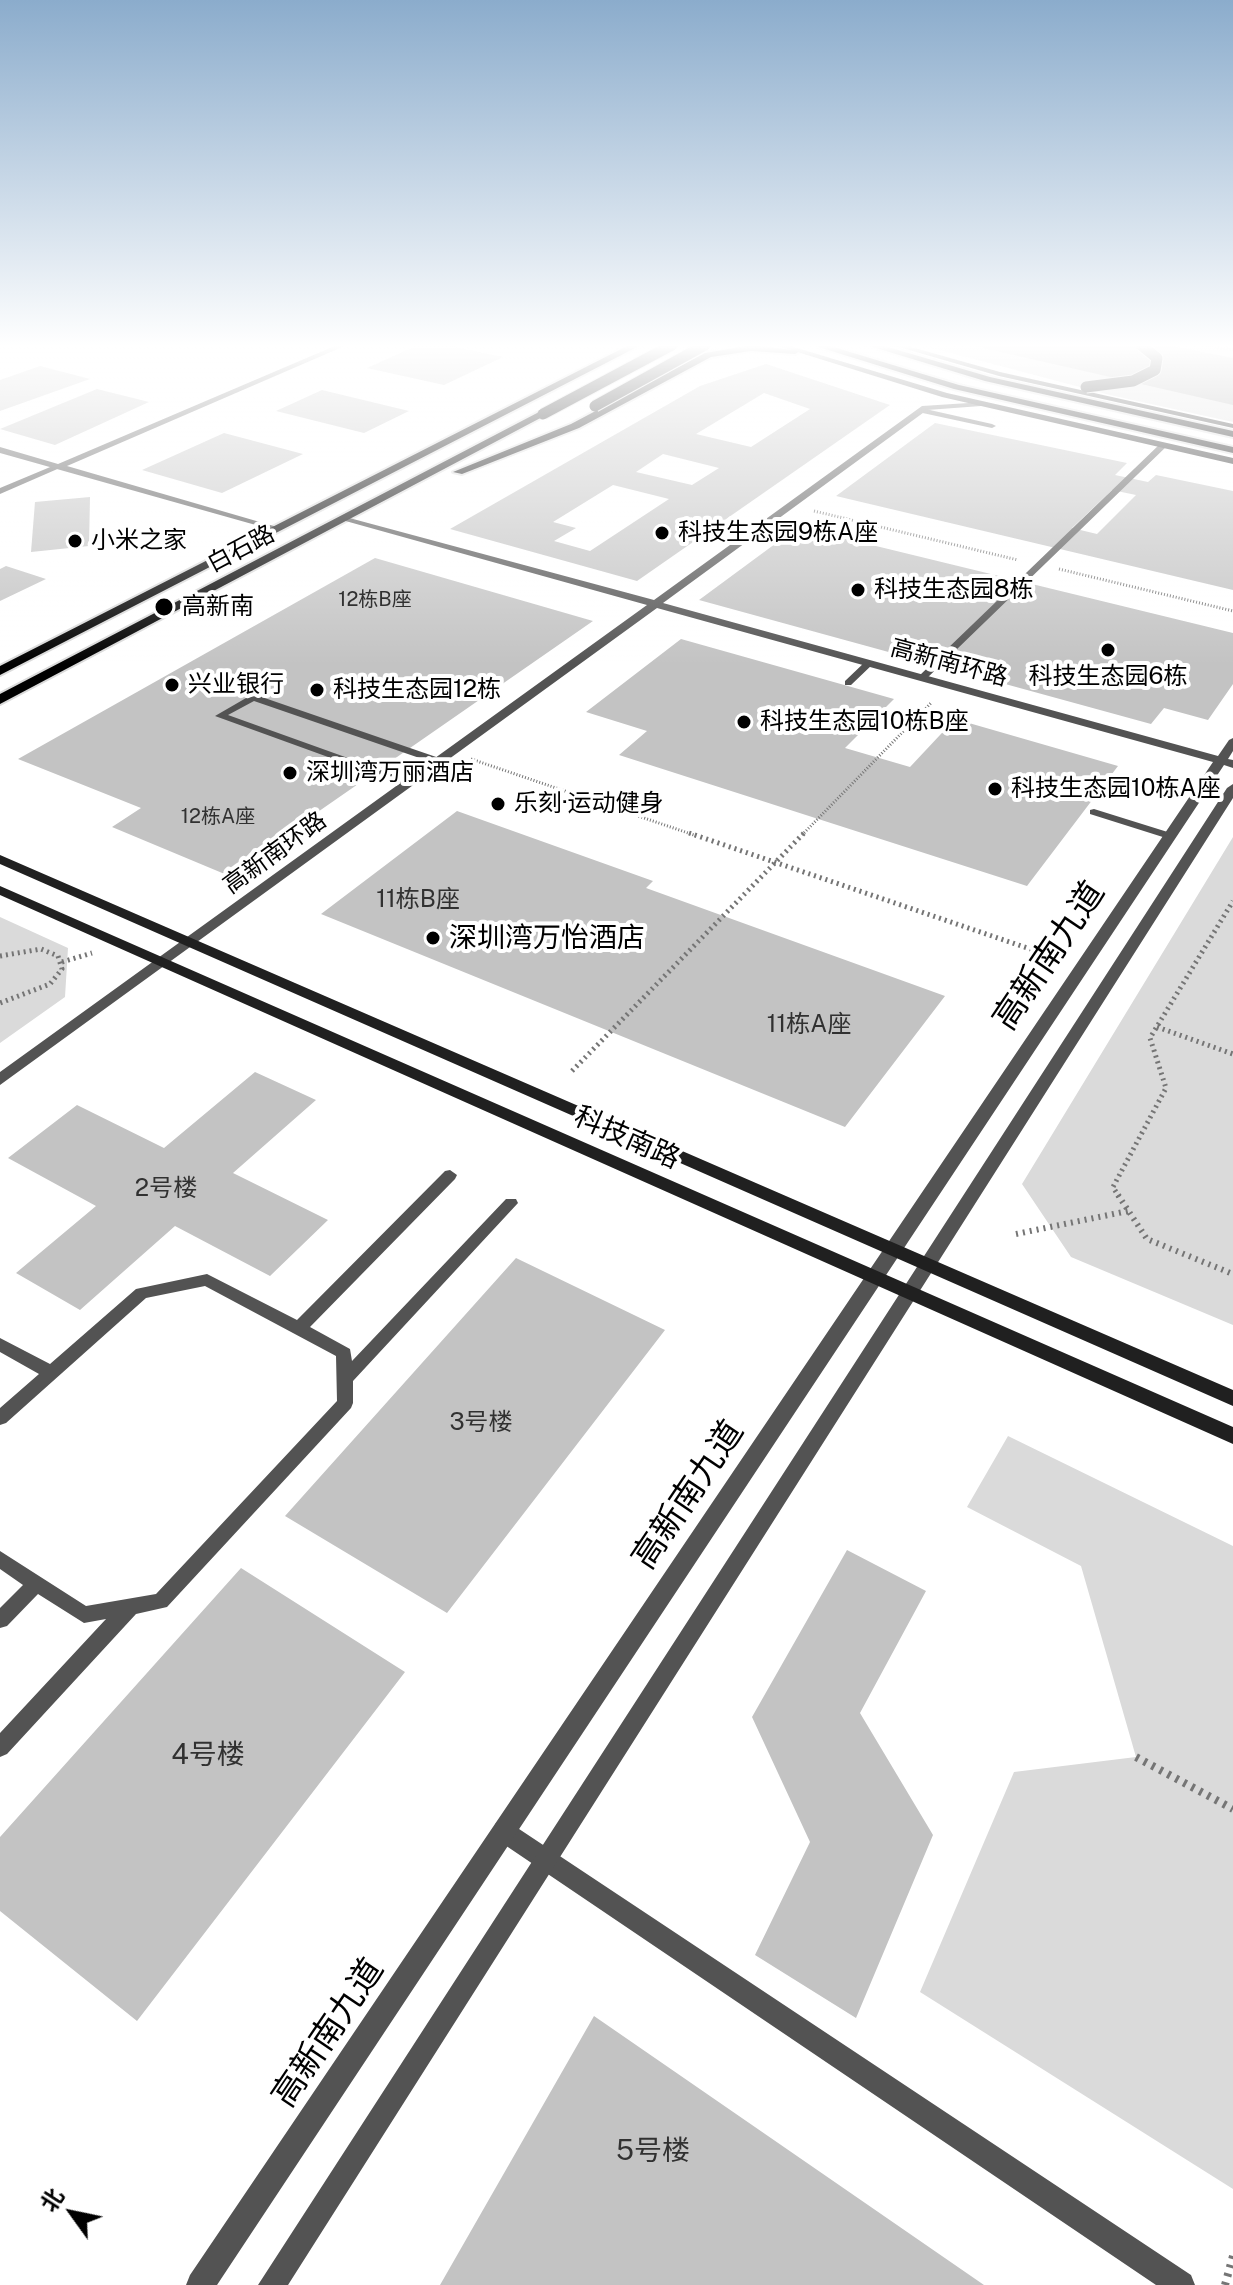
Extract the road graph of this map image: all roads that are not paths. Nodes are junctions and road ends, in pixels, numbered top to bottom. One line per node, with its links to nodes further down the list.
1 (6, 452): 12 (street)
2 (94, 452): 12 (street)
3 (424, 452): 10 (main road)
4 (427, 452): 10 (main road, 白石路)
5 (473, 452): 14 (main road, 白石路, bridge)
6 (510, 452): 14 (main road)
7 (864, 452): 17 (street)
8 (1157, 452): 20 (lane)
9 (1193, 452): 11 (main road)
10 (414, 458): 16 (main road, 白石路)
11 (1233, 461)
12 (58, 467): 13 (street); 16 (street)
13 (0, 491)
14 (377, 503): 15 (main road, 白石路)
15 (345, 518): 17 (street, 高新南环路); 22 (main road, 白石路)
16 (274, 529): 19 (main road, 白石路)
17 (654, 604): 18 (street, 高新南环路); 24 (street, 高新南环路)
18 (869, 663): 20 (street, 高新南环路); 21 (lane)
19 (0, 671)
20 (922, 678): 25 (street, 高新南环路)
21 (848, 683)
22 (0, 700)
23 (1233, 742): 25 (street, 高新南九道)
24 (438, 761): 26 (street, 高新南环路); 26 (lane)
25 (1227, 762): 29 (street, 高新南九道)
26 (408, 783): 32 (street, 高新南环路)
27 (1233, 788): 38 (street, 高新南九道)
28 (1094, 812): 29 (lane)
29 (1170, 836): 37 (street, 高新南九道)
30 (0, 859): 32 (main road, 科技南路)
31 (0, 890): 33 (main road, 科技南路)
32 (190, 943): 33 (street, 高新南环路); 37 (main road, 科技南路)
33 (163, 962): 34 (street, 高新南环路); 39 (main road, 科技南路)
34 (0, 1080)
35 (450, 1175): 41 (lane)
36 (511, 1203): 44 (lane)
37 (892, 1251): 38 (main road, 科技南路); 39 (street, 高新南九道)
38 (926, 1266): 40 (street, 高新南九道); 45 (main road, 科技南路)
39 (874, 1278): 40 (main road, 科技南路); 53 (street, 高新南九道)
40 (908, 1293): 47 (main road, 科技南路); 54 (street, 高新南九道)
41 (298, 1329): 43 (lane); 44 (lane)
42 (0, 1344): 43 (lane)
43 (50, 1372): 46 (lane)
44 (344, 1380): 50 (lane)
45 (1233, 1398)
46 (0, 1418)
47 (1233, 1436)
48 (0, 1559): 49 (lane)
49 (36, 1584): 50 (lane); 51 (lane)
50 (130, 1607): 52 (lane)
51 (0, 1620)
52 (0, 1747)
53 (504, 1831): 54 (street); 55 (street, 高新南九道)
54 (545, 1859): 56 (street, 高新南九道); 57 (street)
55 (200, 2285)
56 (272, 2285)
57 (1181, 2285)

